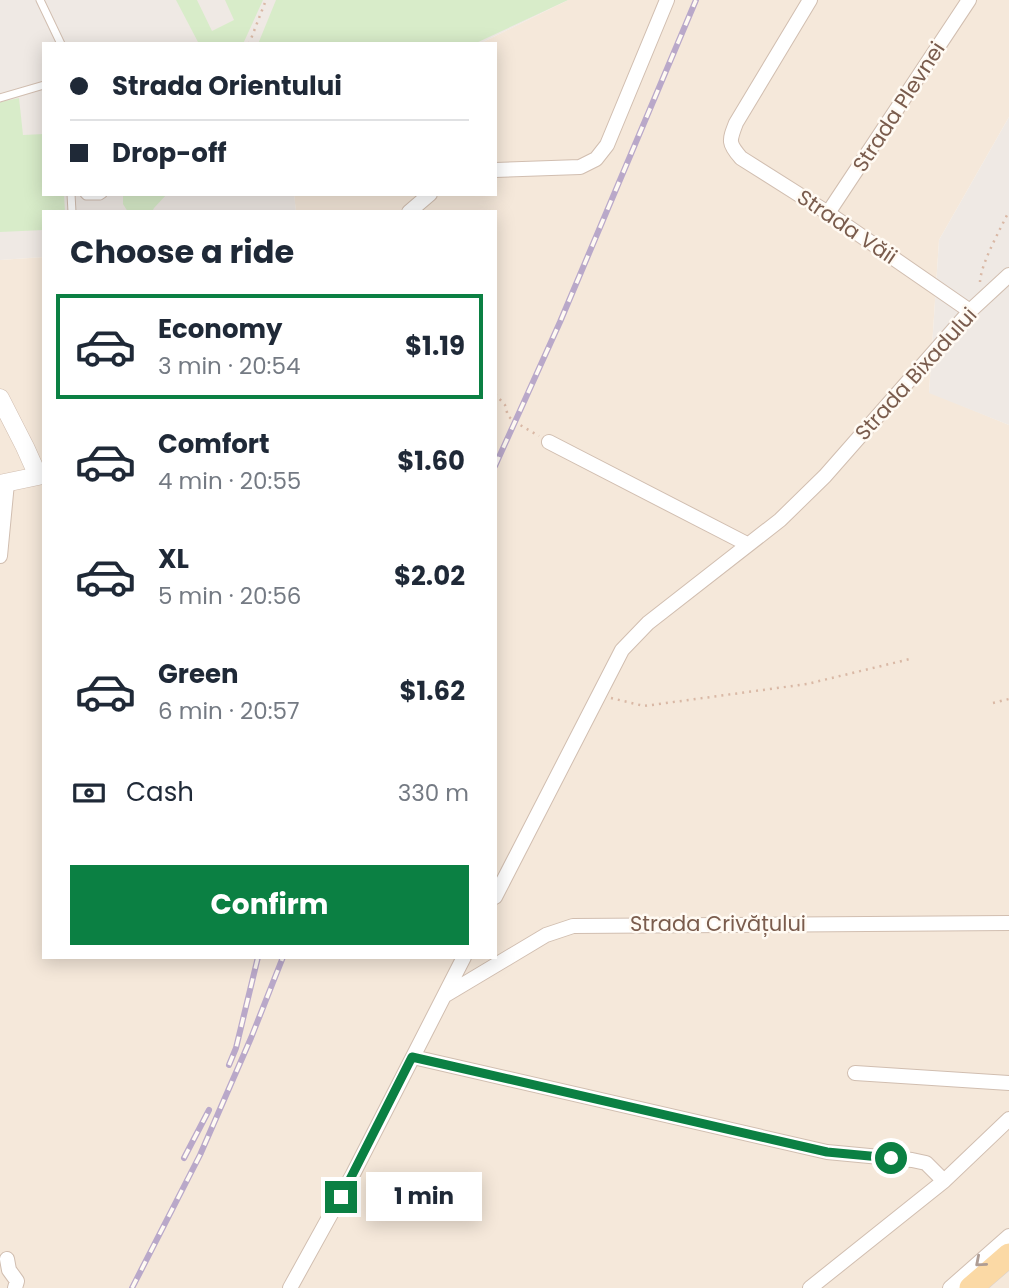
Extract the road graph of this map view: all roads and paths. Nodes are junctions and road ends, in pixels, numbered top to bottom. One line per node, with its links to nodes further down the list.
1 (40, 0): 6 (lane)
2 (266, 0): 7 (path)
3 (667, 0): 10 (street)
4 (810, 0): 14 (street, Strada Văii)
5 (969, 0): 14 (street, Strada Plevnei)
6 (60, 42)
7 (250, 42)
8 (42, 86): 9 (lane)
9 (0, 98)
10 (497, 170)
11 (428, 196): 12 (street)
12 (411, 210)
13 (1009, 211): 16 (path)
14 (828, 213): 17 (street, Strada Văii)
15 (1009, 275): 16 (street, Strada Bixadului)
16 (983, 301): 17 (street, Strada Bixadului)
17 (970, 312): 23 (street, Strada Bixadului)
18 (497, 396): 20 (path)
19 (0, 398): 21 (street)
20 (549, 443): 23 (street)
21 (42, 474): 22 (street)
22 (4, 484): 24 (street)
23 (747, 544): 26 (street, Strada Bixadului)
24 (0, 556)
25 (910, 659): 26 (path)
26 (600, 694): 29 (street, Strada Bixadului)
27 (1009, 699): 28 (path)
28 (993, 703)
29 (497, 893)
30 (1009, 923): 32 (street, Strada Crivățului)
31 (463, 959): 32 (street)
32 (444, 996): 33 (street)
33 (412, 1057): 37 (street); 42 (street)
34 (855, 1073): 35 (street)
35 (1009, 1083)
36 (1009, 1119): 37 (street)
37 (944, 1181): 43 (street)
38 (1009, 1236): 44 (street, one-way to 44)
39 (1009, 1255): 45 (main road)
40 (7, 1259): 41 (street)
41 (15, 1288)
42 (290, 1288)
43 (810, 1288)
44 (950, 1288)
45 (971, 1288)

